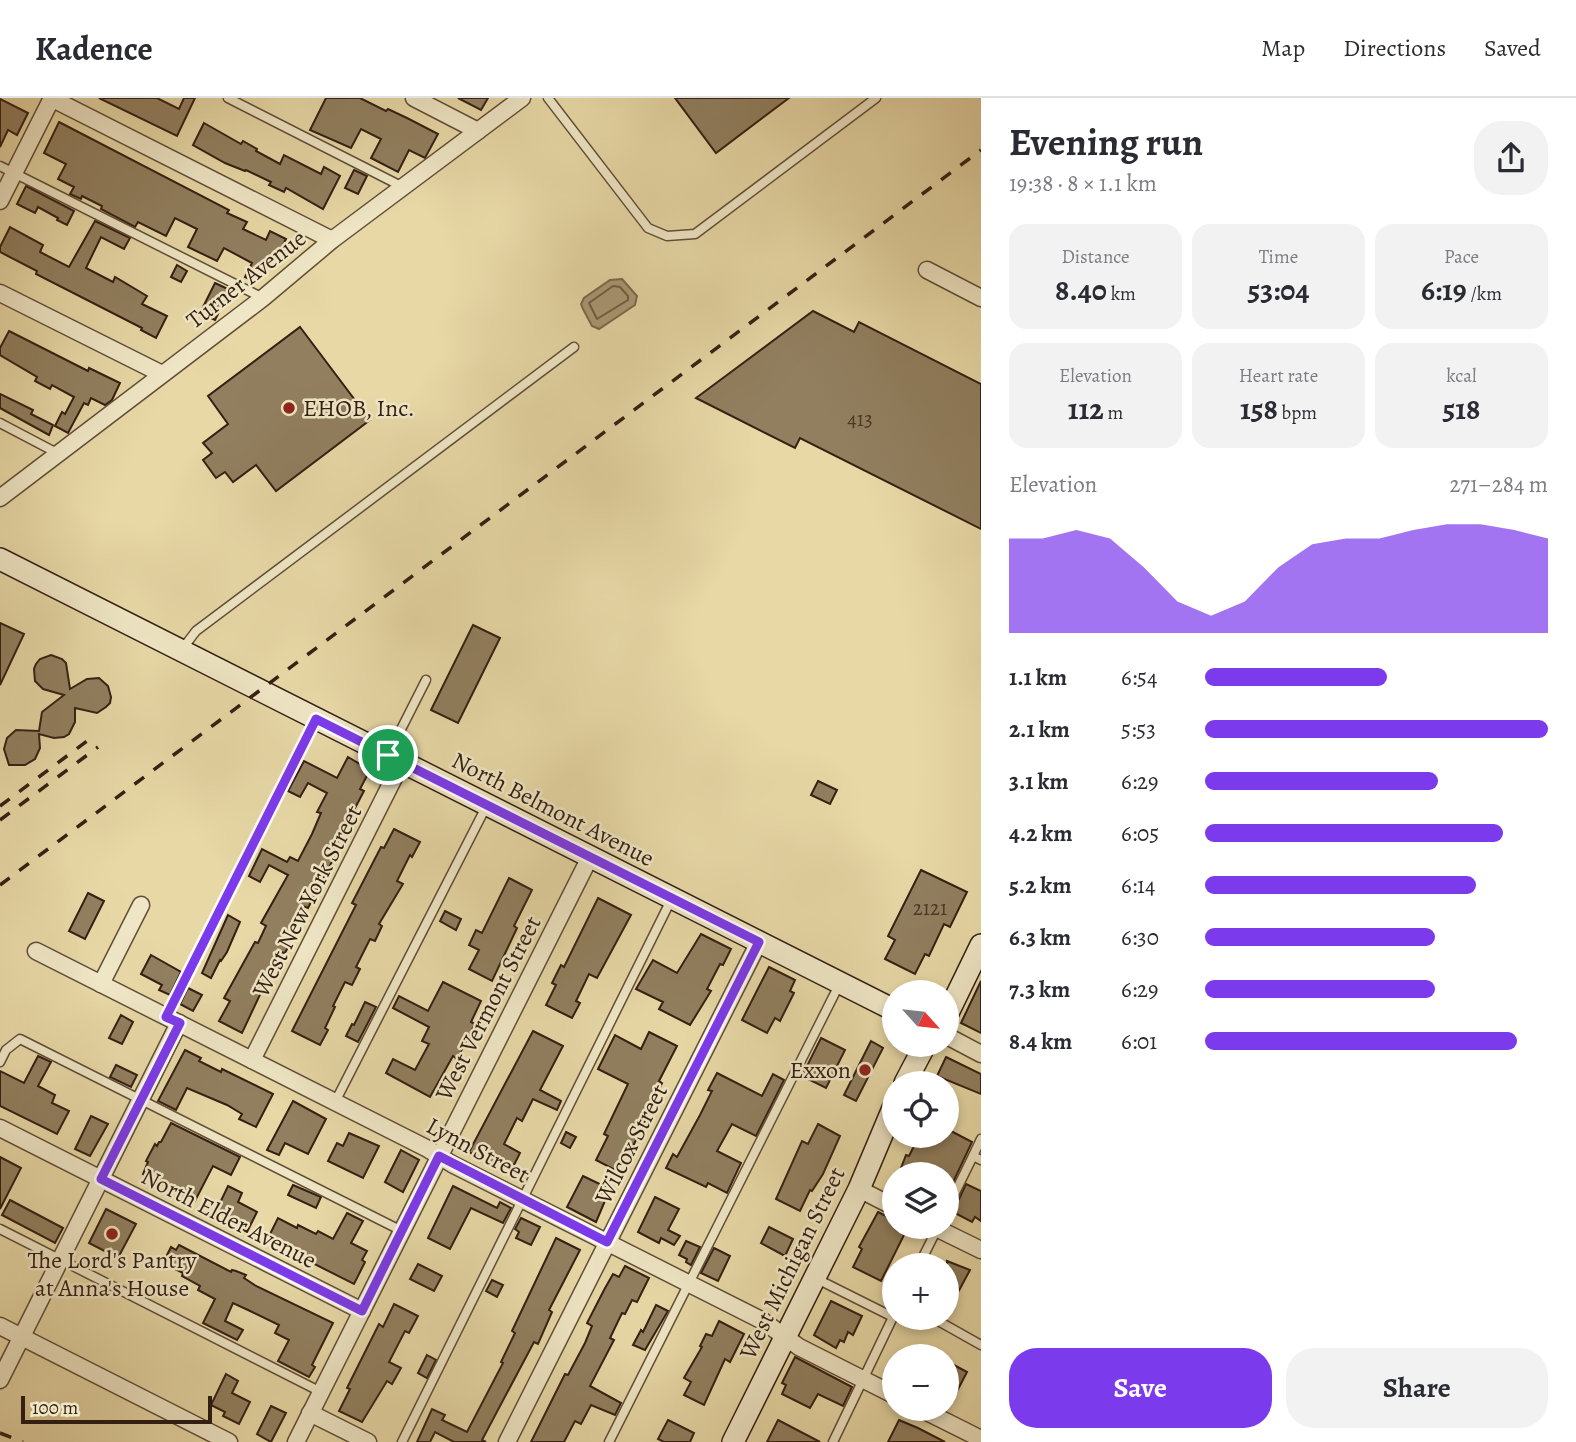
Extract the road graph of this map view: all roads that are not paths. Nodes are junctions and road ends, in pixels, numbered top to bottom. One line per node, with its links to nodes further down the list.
1 (51, 98): 8 (street); 11 (street)
2 (228, 98): 9 (lane)
3 (414, 98): 7 (street)
4 (522, 98): 7 (street, Turner Avenue)
5 (548, 98): 6 (lane)
6 (876, 98)
7 (478, 131): 9 (street, Turner Avenue)
8 (7, 169): 10 (street); 14 (lane)
9 (403, 187): 11 (street, Turner Avenue)
10 (0, 201)
11 (332, 240): 14 (street, Turner Avenue)
12 (927, 270): 15 (street)
13 (0, 293): 17 (street)
14 (263, 298): 17 (street, Turner Avenue)
15 (981, 298)
16 (574, 347): 22 (lane)
17 (162, 374): 19 (street, Turner Avenue)
18 (0, 423): 19 (lane)
19 (57, 453): 20 (street, Turner Avenue)
20 (0, 498)
21 (0, 559): 22 (main road, North Belmont Avenue)
22 (181, 650): 24 (main road, North Belmont Avenue)
23 (426, 680): 25 (lane)
24 (316, 719): 25 (main road, North Belmont Avenue); 37 (lane)
25 (395, 758): 26 (main road, North Belmont Avenue); 40 (street, West New York Street)
26 (487, 805): 27 (main road, North Belmont Avenue); 43 (lane)
27 (590, 857): 28 (main road, North Belmont Avenue); 47 (street, West Vermont Street)
28 (672, 898): 30 (main road, North Belmont Avenue); 52 (lane)
29 (141, 905): 34 (street)
30 (759, 942): 33 (main road, North Belmont Avenue); 57 (street, Wilcox Street)
31 (981, 945): 35 (main road)
32 (36, 951): 34 (street, Lynn Street)
33 (840, 983): 36 (main road, North Belmont Avenue); 61 (lane)
34 (101, 984): 37 (street, Lynn Street)
35 (959, 990)
36 (882, 1004)
37 (173, 1020): 40 (street, Lynn Street); 42 (street)
38 (959, 1043): 39 (street)
39 (981, 1054)
40 (252, 1060): 43 (street, Lynn Street)
41 (0, 1062): 42 (lane)
42 (141, 1101): 49 (street); 55 (lane)
43 (335, 1102): 47 (street, Lynn Street)
44 (0, 1128): 49 (street, North Elder Avenue)
45 (882, 1134): 50 (main road, West Michigan Street)
46 (981, 1139): 48 (lane)
47 (439, 1156): 52 (street, Lynn Street); 55 (street, West Vermont Street)
48 (977, 1158): 51 (lane)
49 (101, 1179): 59 (street); 63 (street, North Elder Avenue)
50 (859, 1189): 53 (street); 60 (main road, West Michigan Street)
51 (959, 1189)
52 (523, 1200): 57 (street, Lynn Street); 80 (lane)
53 (882, 1201)
54 (0, 1228): 59 (lane)
55 (402, 1231): 63 (street, West Vermont Street)
56 (959, 1239): 58 (street)
57 (607, 1242): 61 (street, Lynn Street); 81 (street, Wilcox Street)
58 (981, 1250)
59 (61, 1259): 67 (street); 73 (lane)
60 (815, 1278): 62 (lane); 68 (main road, West Michigan Street)
61 (688, 1283): 68 (street, Lynn Street); 82 (lane)
62 (882, 1310)
63 (362, 1311): 73 (street, West Vermont Street)
64 (0, 1326): 67 (street)
65 (887, 1330): 71 (lane)
66 (954, 1330): 69 (lane)
67 (22, 1337): 70 (street); 77 (street)
68 (785, 1337): 71 (street, Lynn Street); 83 (main road, West Michigan Street)
69 (981, 1345)
70 (0, 1380)
71 (864, 1380): 72 (street, Lynn Street); 84 (lane)
72 (882, 1389)
73 (321, 1392): 74 (street, West Vermont Street)
74 (310, 1413): 78 (street, West Vermont Street); 79 (street)
75 (945, 1421): 76 (street)
76 (981, 1439)
77 (229, 1442)
78 (296, 1442)
79 (368, 1442)
80 (402, 1442)
81 (507, 1442)
82 (609, 1442)
83 (733, 1442)
84 (833, 1442)

